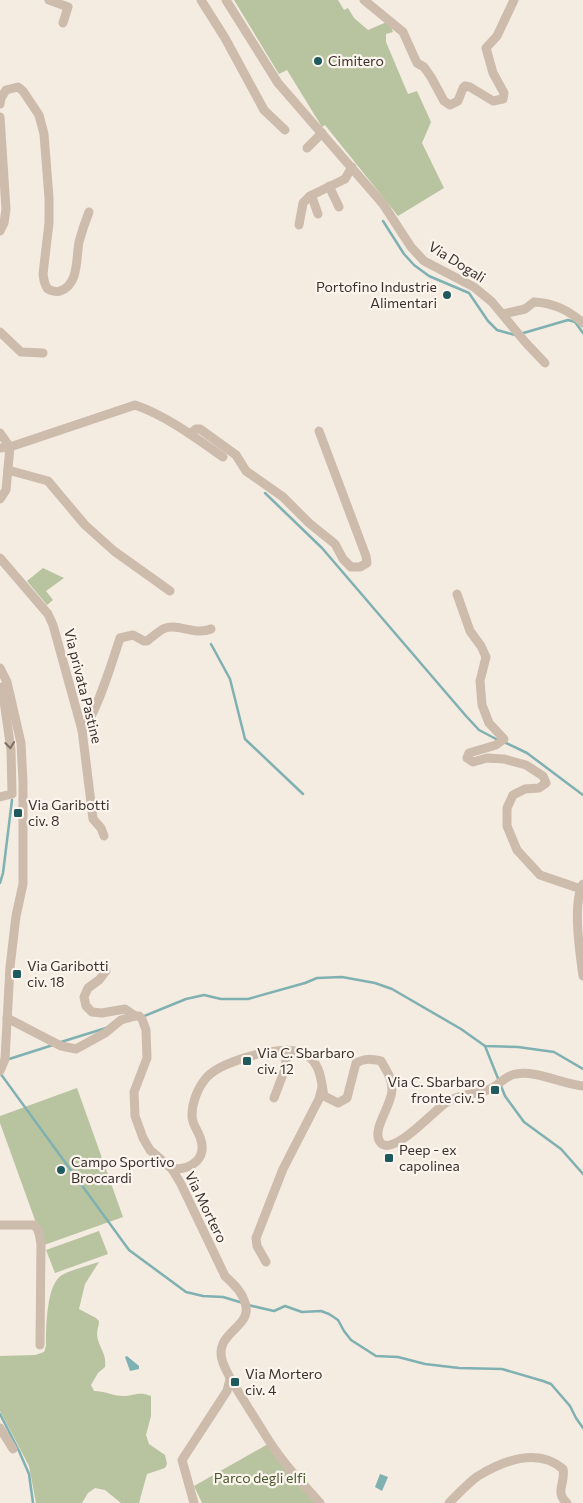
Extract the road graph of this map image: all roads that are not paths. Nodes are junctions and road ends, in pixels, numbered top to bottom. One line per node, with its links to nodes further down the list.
1 (49, 0): 6 (street)
2 (202, 0): 9 (street)
3 (226, 0): 10 (street, Via Dogali)
4 (364, 0): 5 (street)
5 (514, 0)
6 (63, 23)
7 (0, 104): 16 (street)
8 (0, 117): 19 (street)
9 (285, 130)
10 (322, 133): 11 (street); 12 (street, Via Dogali)
11 (307, 148)
12 (352, 168): 13 (street); 20 (street, Via Dogali)
13 (329, 186): 14 (street); 15 (street)
14 (310, 196): 17 (street); 18 (street)
15 (339, 206)
16 (89, 212)
17 (318, 214)
18 (299, 225)
19 (0, 231)
20 (503, 314): 21 (street); 24 (street, Via Dogali)
21 (583, 324)
22 (0, 332): 23 (street)
23 (43, 353)
24 (545, 363)
25 (320, 431): 27 (street)
26 (0, 433): 28 (street)
27 (190, 434): 28 (street); 29 (street)
28 (5, 448): 30 (street)
29 (223, 457)
30 (8, 470): 31 (street); 33 (street)
31 (0, 499)
32 (0, 558): 38 (street, Via privata Pastine)
33 (170, 591)
34 (457, 594): 41 (street)
35 (211, 629): 38 (street)
36 (0, 668): 46 (street)
37 (0, 680): 39 (street, one-way to 39)
38 (82, 730): 40 (street, Via privata Pastine)
39 (0, 797)
40 (104, 836)
41 (582, 886): 42 (street)
42 (582, 962): 44 (street)
43 (106, 971): 45 (street)
44 (583, 976)
45 (135, 1016): 46 (street); 52 (street, Via Mortero)
46 (7, 1018): 48 (street)
47 (287, 1050): 50 (street); 51 (street); 52 (street)
48 (0, 1071)
49 (583, 1086): 50 (street)
50 (322, 1087): 54 (street)
51 (274, 1098)
52 (172, 1169): 56 (street, Via Mortero)
53 (0, 1225): 55 (street)
54 (266, 1262)
55 (40, 1345)
56 (230, 1380): 59 (street); 60 (street)
57 (0, 1428): 58 (street)
58 (13, 1449)
59 (194, 1503)
60 (320, 1503)
61 (449, 1503): 62 (street)
62 (567, 1503)

